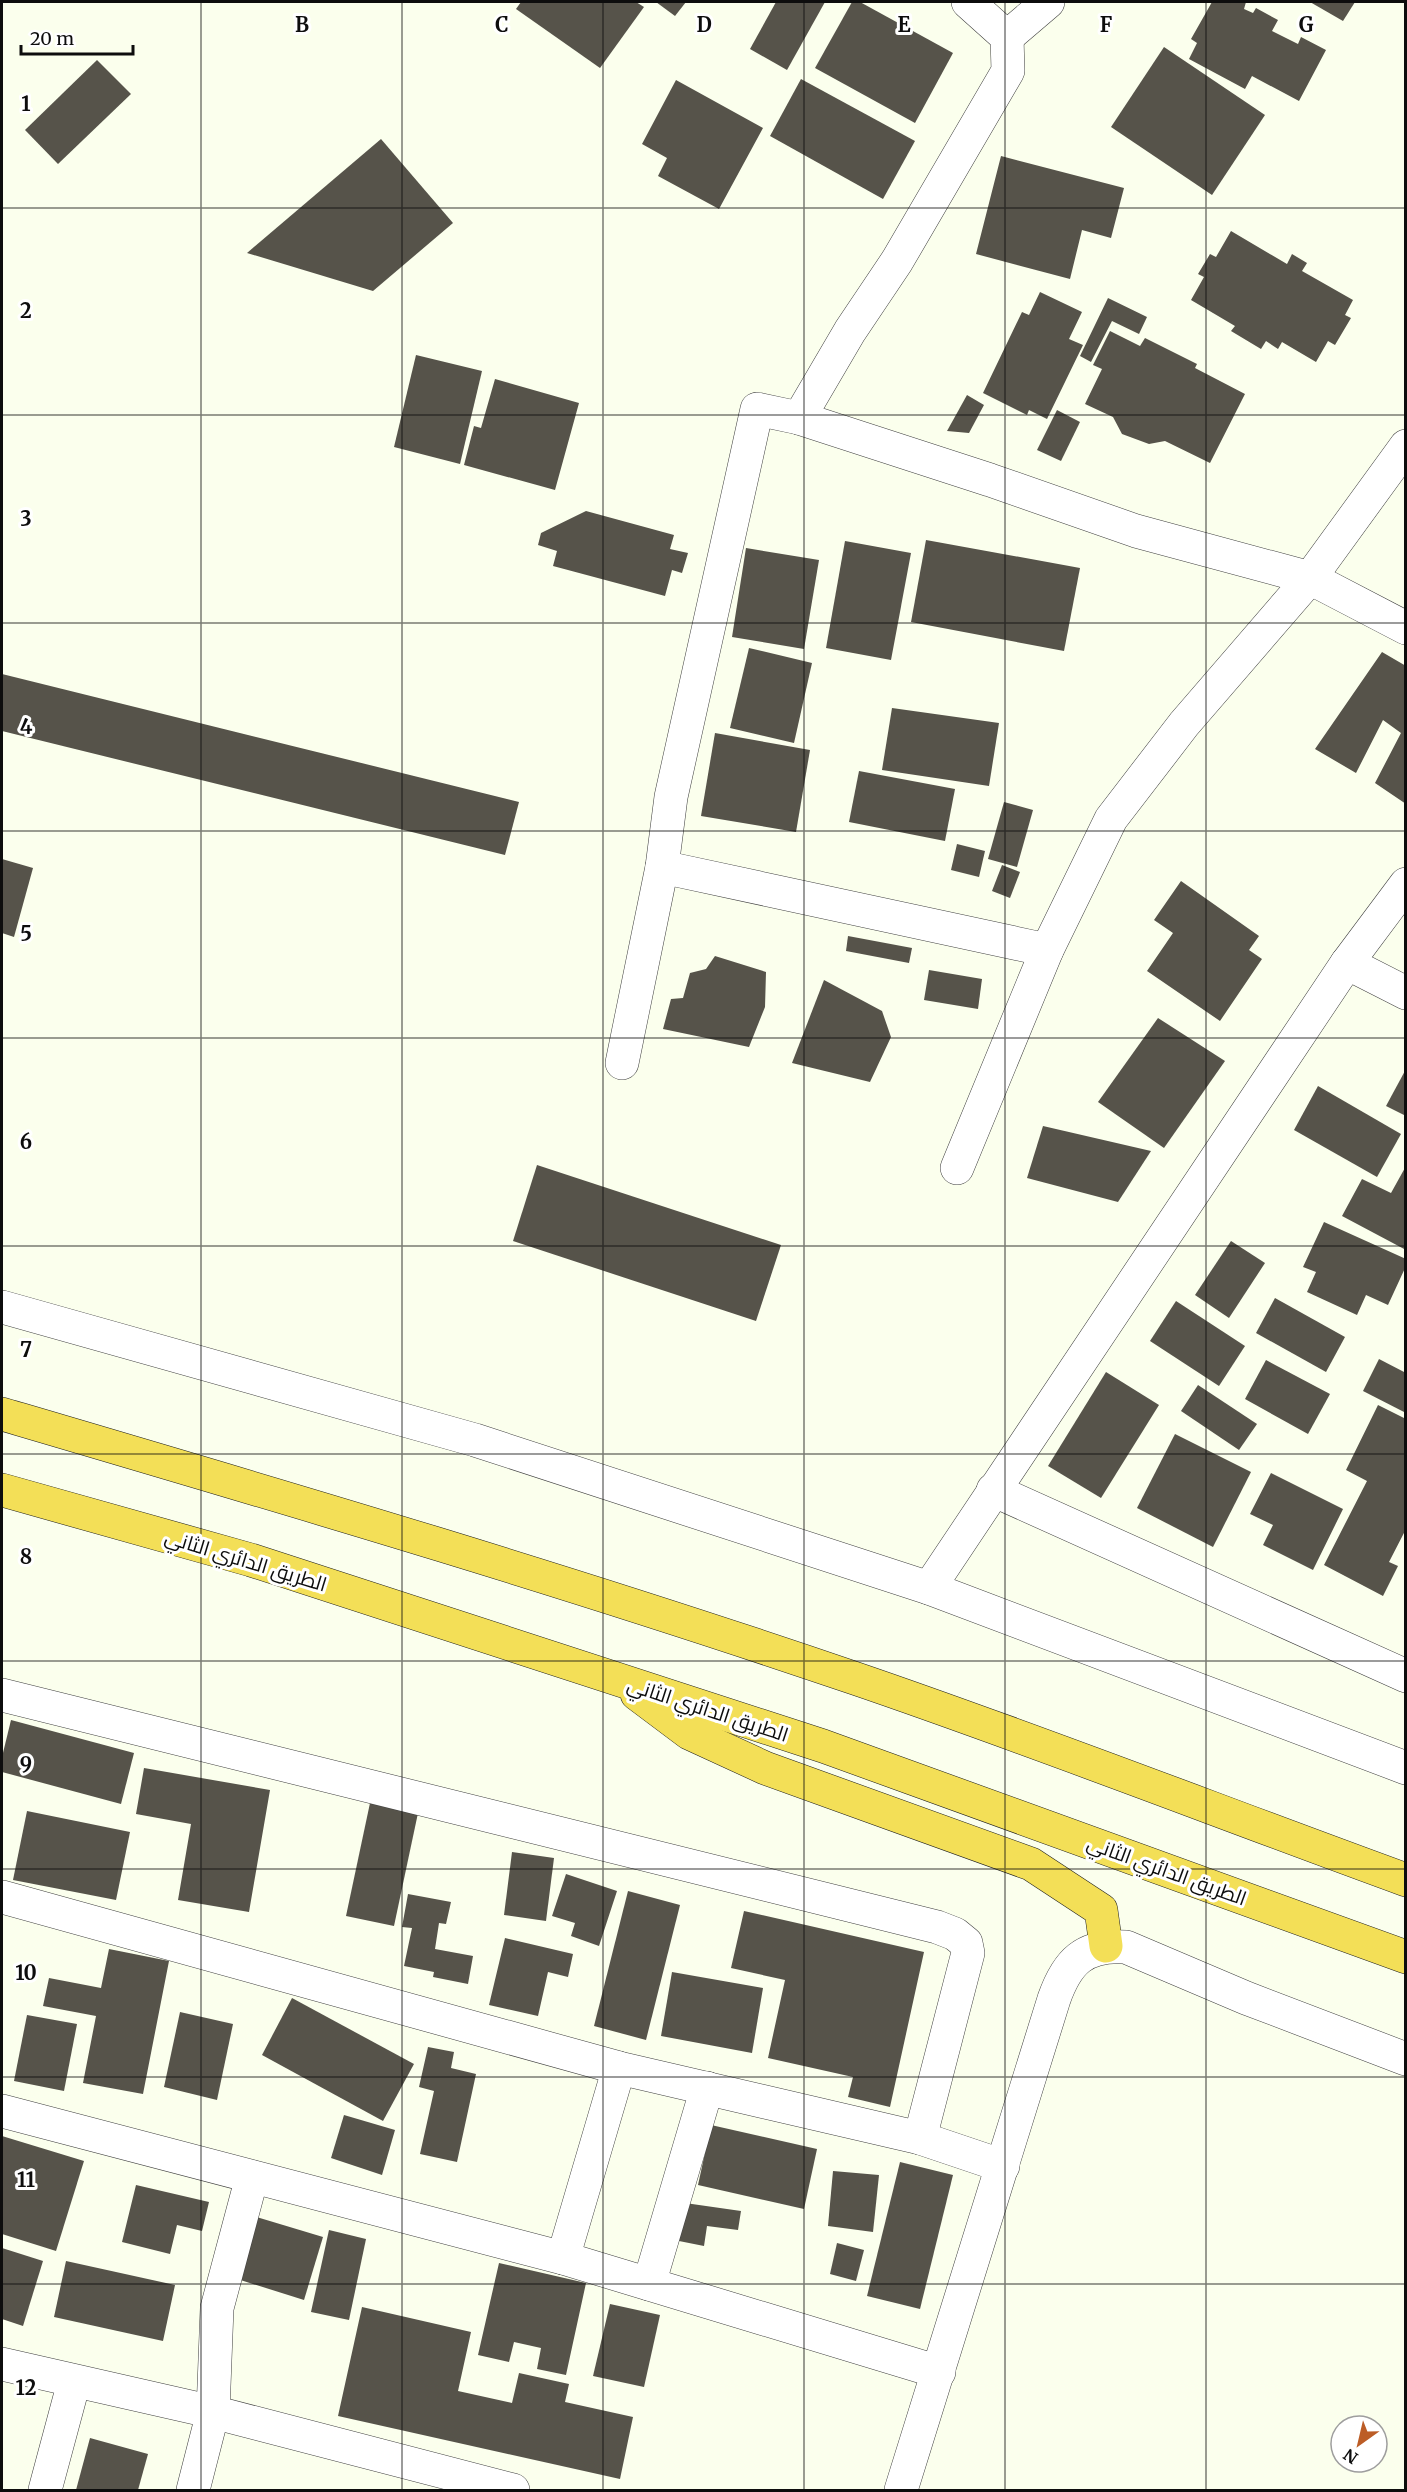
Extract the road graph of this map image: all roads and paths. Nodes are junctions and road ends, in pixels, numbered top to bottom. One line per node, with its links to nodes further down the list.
1 (968, 2): 3 (street)
2 (1048, 2): 3 (street)
3 (1007, 37): 4 (street)
4 (799, 418): 6 (street); 8 (street)
5 (1406, 446): 6 (street)
6 (1310, 578): 7 (street); 10 (street)
7 (1406, 628)
8 (662, 867): 10 (street); 13 (street)
9 (1406, 884): 11 (street)
10 (1047, 950): 14 (street)
11 (1347, 963): 12 (street); 18 (street)
12 (1406, 993)
13 (622, 1063)
14 (957, 1168)
15 (2, 1307): 19 (street)
16 (2, 1414): 24 (highway)
17 (2, 1490): 21 (highway, الطريق الدائري الثاني)
18 (993, 1490): 19 (street); 20 (street)
19 (929, 1588): 23 (street)
20 (1406, 1676)
21 (617, 1679): 26 (highway); 27 (highway, الطريق الدائري الثاني)
22 (2, 1695): 32 (street)
23 (1406, 1768)
24 (1406, 1880)
25 (2, 1898): 29 (street)
26 (1106, 1946): 28 (street); 33 (street)
27 (1406, 1957)
28 (1406, 2058)
29 (619, 2068): 30 (street); 35 (street)
30 (707, 2088): 32 (street); 36 (street)
31 (2, 2111): 34 (street)
32 (920, 2138): 33 (street)
33 (1003, 2166): 38 (street)
34 (252, 2176): 35 (street); 40 (street)
35 (563, 2258): 36 (street)
36 (650, 2284): 38 (street)
37 (2, 2364): 39 (street)
38 (939, 2372): 44 (street)
39 (74, 2382): 40 (street); 41 (street)
40 (213, 2412): 42 (street); 43 (street)
41 (45, 2490)
42 (193, 2490)
43 (513, 2490)
44 (901, 2490)

